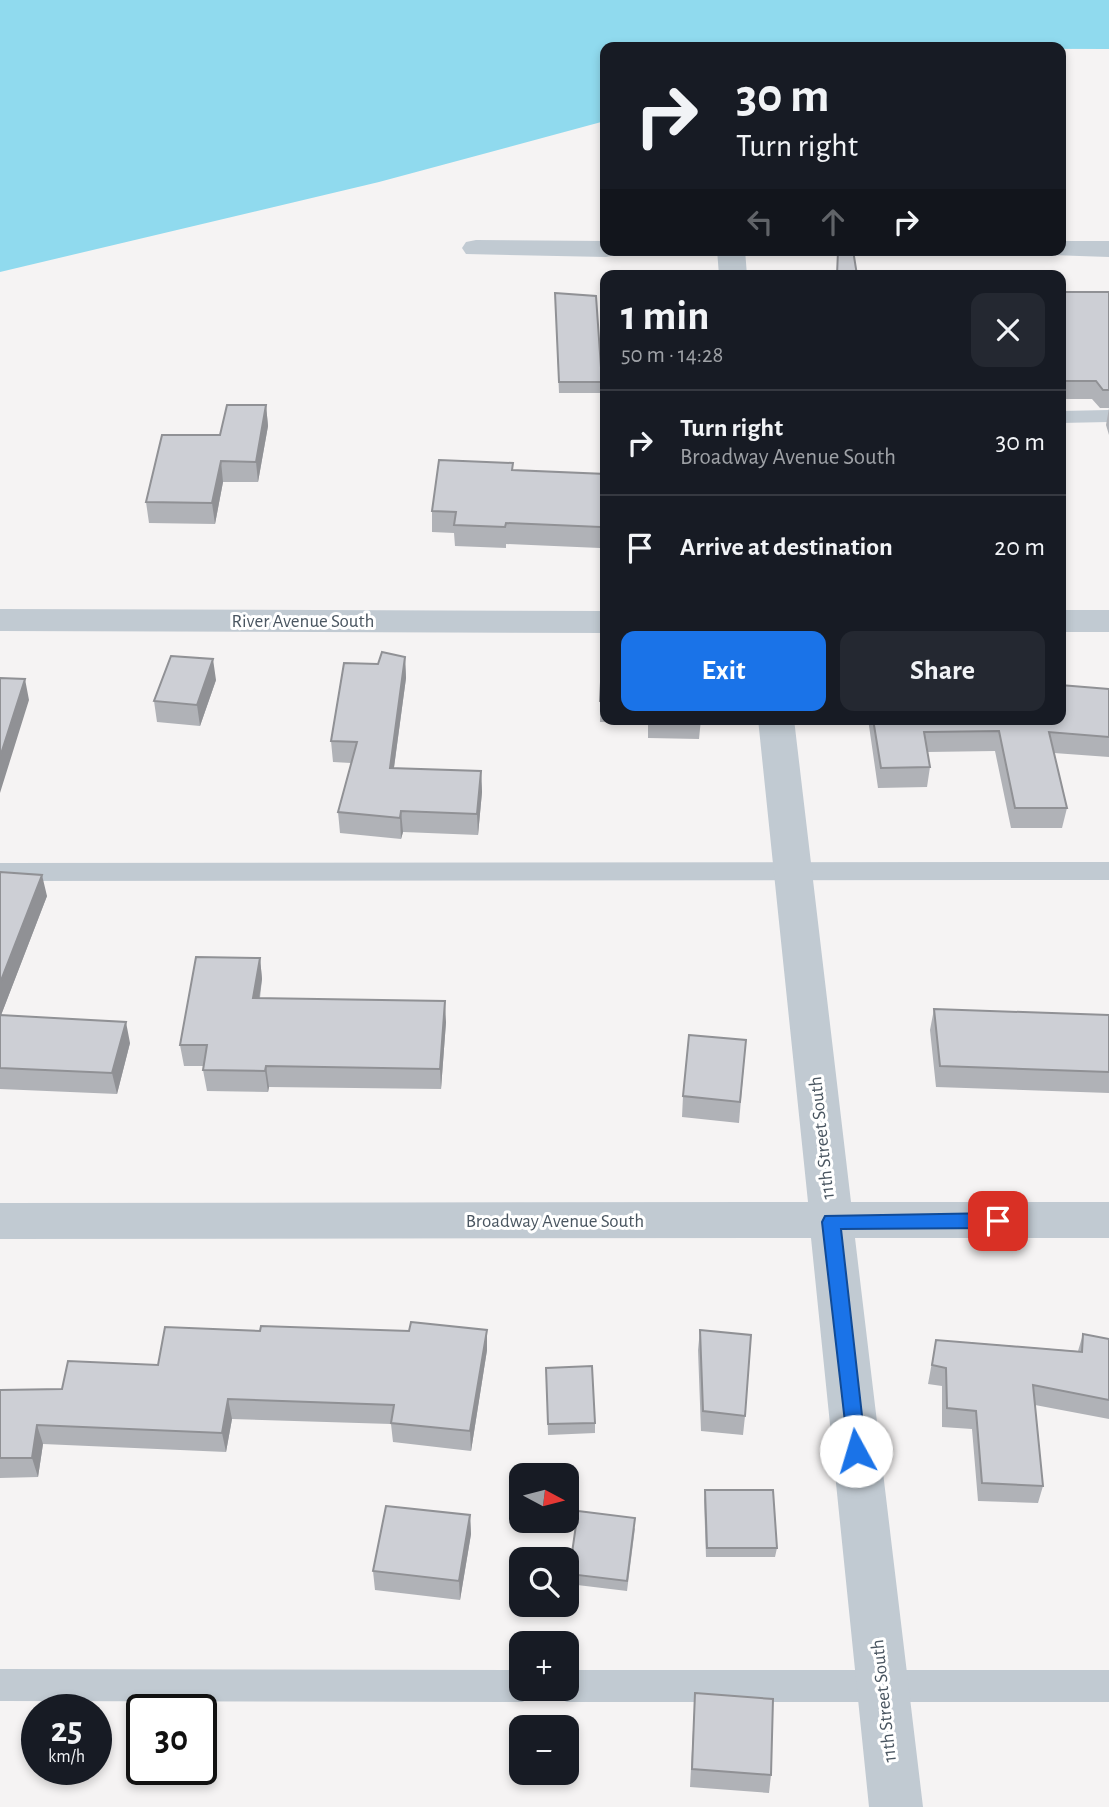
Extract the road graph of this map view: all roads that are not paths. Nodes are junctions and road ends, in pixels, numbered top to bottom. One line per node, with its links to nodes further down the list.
1 (477, 248): 2 (street)
2 (600, 249)
3 (1066, 249): 4 (street)
4 (1109, 249)
5 (1109, 416): 6 (lane)
6 (1066, 417)
7 (0, 620): 10 (street, River Avenue South)
8 (1066, 621): 9 (street)
9 (1109, 621)
10 (600, 622)
11 (777, 725): 14 (street, 11th Street South)
12 (1109, 871): 14 (lane)
13 (0, 872): 14 (lane)
14 (793, 873): 17 (street, 11th Street South)
15 (1109, 1220): 17 (street, Broadway Avenue South)
16 (0, 1221): 17 (street, Broadway Avenue South)
17 (831, 1222): 22 (street, 11th Street South)
18 (0, 1685): 19 (lane)
19 (509, 1686)
20 (579, 1686): 22 (lane)
21 (1109, 1686): 22 (lane)
22 (883, 1687): 23 (street, 11th Street South)
23 (896, 1807)

